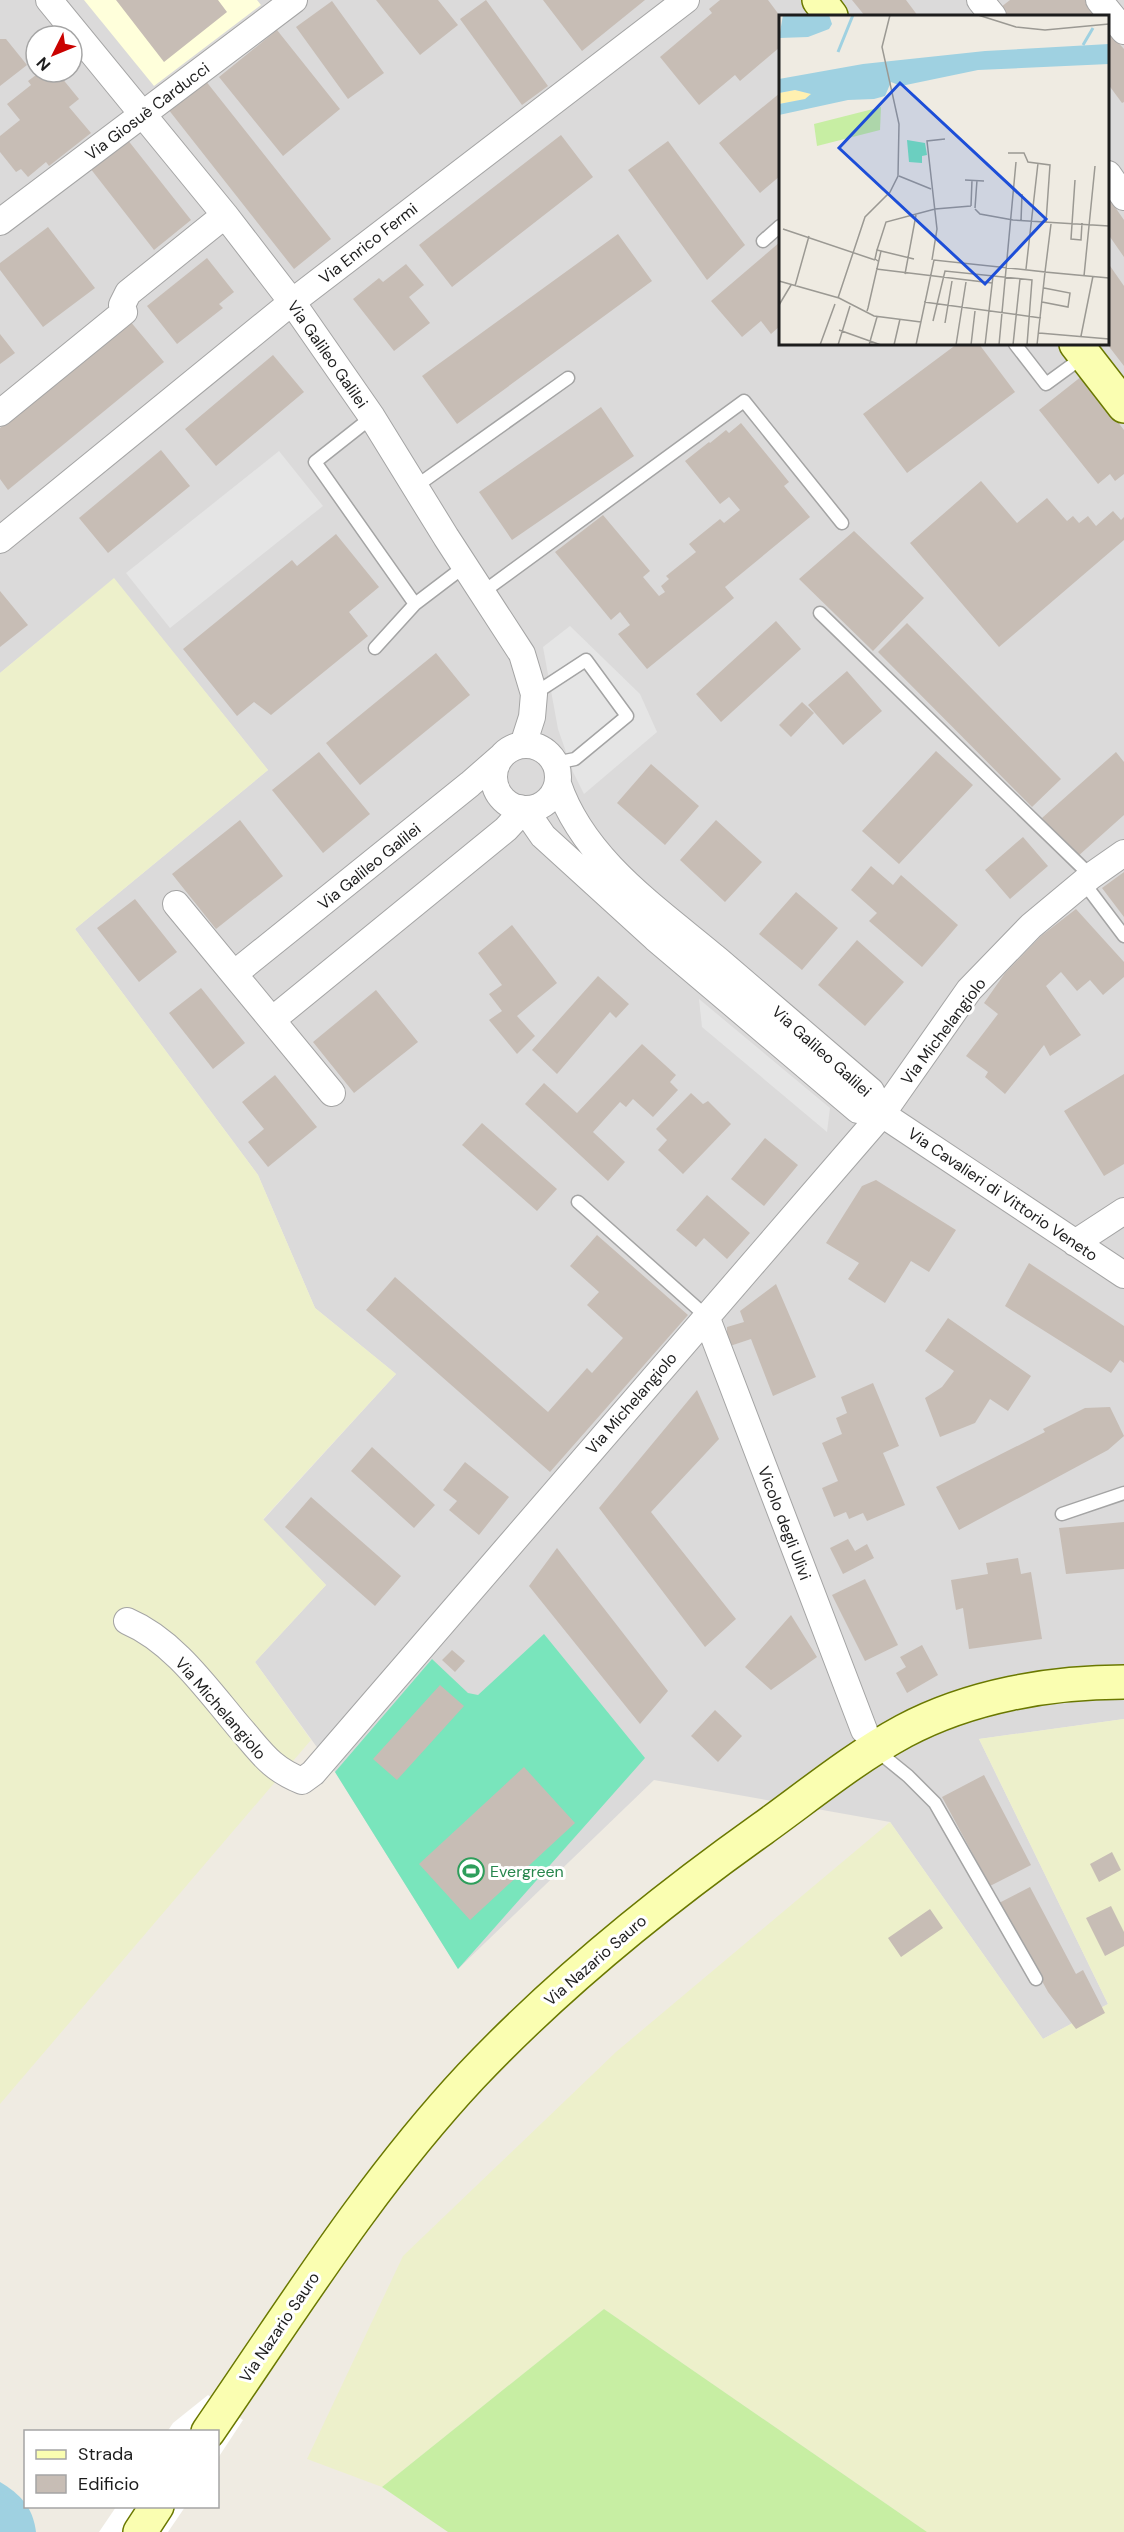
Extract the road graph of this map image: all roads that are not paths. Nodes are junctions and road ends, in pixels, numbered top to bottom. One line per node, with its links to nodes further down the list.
1 (49, 0): 8 (street, Via Galileo Galilei)
2 (294, 0): 8 (street, Via Giosuè Carducci)
3 (686, 0): 15 (street, Via Enrico Fermi)
4 (819, 0): 6 (main road)
5 (1099, 0): 7 (street)
6 (830, 15)
7 (1124, 31)
8 (143, 115): 11 (street, Via Galileo Galilei); 12 (street, Via Giosuè Carducci)
9 (1109, 177): 10 (street)
10 (1124, 197)
11 (225, 215): 15 (street, Via Galileo Galilei); 20 (street)
12 (0, 222)
13 (779, 227): 14 (lane)
14 (763, 241)
15 (292, 302): 21 (street, Via Galileo Galilei); 24 (street, Via Enrico Fermi)
16 (1016, 345): 17 (lane)
17 (1081, 349): 19 (main road)
18 (568, 378): 22 (lane)
19 (1124, 406)
20 (0, 413)
21 (372, 417): 22 (street, Via Galileo Galilei); 27 (lane)
22 (415, 487): 25 (street, Via Galileo Galilei)
23 (842, 522): 26 (lane)
24 (0, 540)
25 (465, 566): 26 (street, Via Galileo Galilei); 27 (lane)
26 (483, 592): 30 (street, Via Galileo Galilei)
27 (415, 604): 29 (lane)
28 (820, 613): 35 (lane)
29 (375, 648)
30 (534, 694): 31 (street, Via Galileo Galilei); 32 (lane)
31 (513, 750): 32 (street); 33 (street, Via Galileo Galilei); 38 (street, Via Galileo Galilei)
32 (557, 773): 33 (street); 41 (street, Via Galileo Galilei)
33 (525, 809): 39 (street); 41 (street, Via Galileo Galilei)
34 (1124, 853): 35 (street, Via Michelangiolo)
35 (1087, 880): 37 (lane); 41 (street, Via Michelangiolo)
36 (176, 904): 38 (street)
37 (1124, 936)
38 (234, 974): 39 (street)
39 (273, 1020): 40 (street)
40 (332, 1092)
41 (882, 1114): 44 (street, Via Cavalieri di Vittorio Veneto); 46 (street, Via Michelangiolo)
42 (578, 1202): 46 (lane)
43 (1124, 1211): 44 (street)
44 (1076, 1243): 45 (street, Via Cavalieri di Vittorio Veneto)
45 (1124, 1275)
46 (706, 1316): 49 (street, Via Michelangiolo); 51 (street, Vicolo degli Ulivi)
47 (1124, 1493): 48 (lane)
48 (1062, 1514)
49 (127, 1622)
50 (1124, 1682): 51 (main road, Via Nazario Sauro)
51 (870, 1740): 52 (lane); 53 (main road, Via Nazario Sauro)
52 (1036, 1979)
53 (209, 2430)
54 (156, 2508): 55 (main road)
55 (140, 2532)

